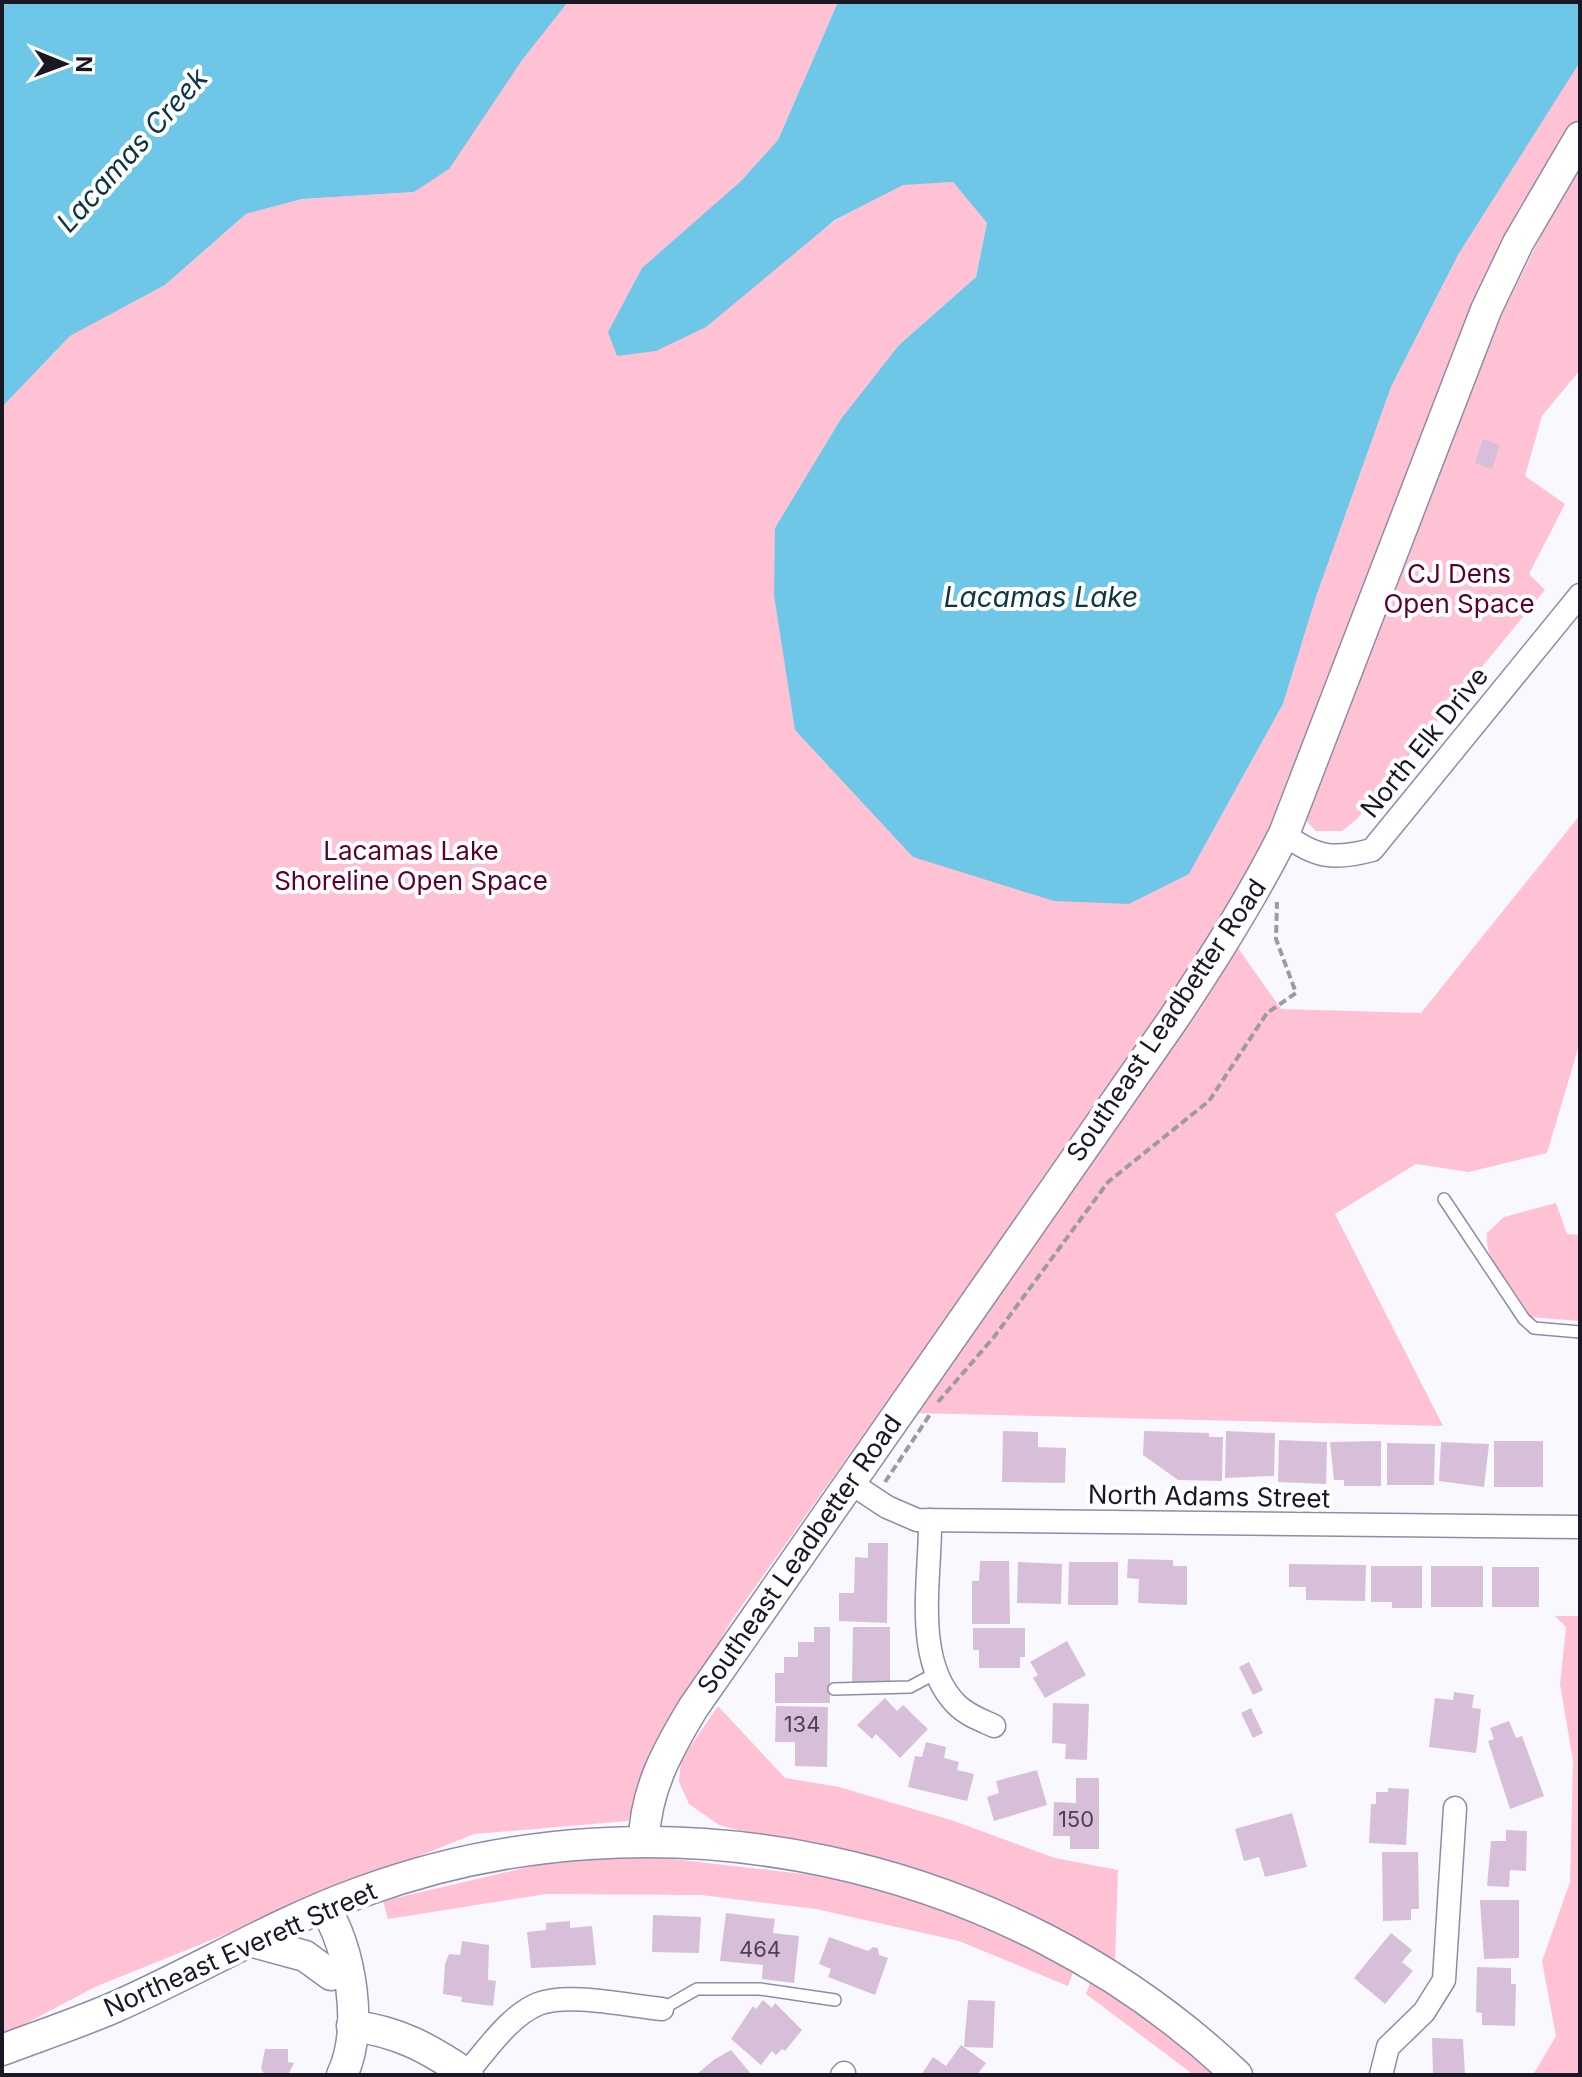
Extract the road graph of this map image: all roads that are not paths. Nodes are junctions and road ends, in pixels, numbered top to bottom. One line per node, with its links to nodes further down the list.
1 (1580, 137): 3 (street, Southeast Leadbetter Road)
2 (1580, 595): 3 (street, North Elk Drive)
3 (1284, 834): 6 (street, Southeast Leadbetter Road)
4 (1444, 1199): 5 (lane)
5 (1580, 1332)
6 (849, 1482): 7 (street, North Adams Street); 13 (street, Southeast Leadbetter Road)
7 (930, 1520): 8 (street, North Adams Street); 9 (street)
8 (1580, 1527)
9 (936, 1673): 10 (lane); 11 (street)
10 (834, 1689)
11 (994, 1726)
12 (1455, 1808): 25 (street)
13 (644, 1841): 14 (street, Northeast Everett Street); 24 (street, Northeast Everett Street)
14 (324, 1907): 15 (street, Northeast Everett Street); 16 (street); 19 (street)
15 (250, 1941): 16 (street); 20 (street, Northeast Everett Street)
16 (331, 1975): 22 (street)
17 (835, 2000): 18 (lane)
18 (662, 2009): 21 (street)
19 (352, 2026): 21 (street); 23 (street)
20 (2, 2050)
21 (467, 2074)
22 (336, 2075)
23 (342, 2075)
24 (1237, 2075)
25 (1381, 2075)

